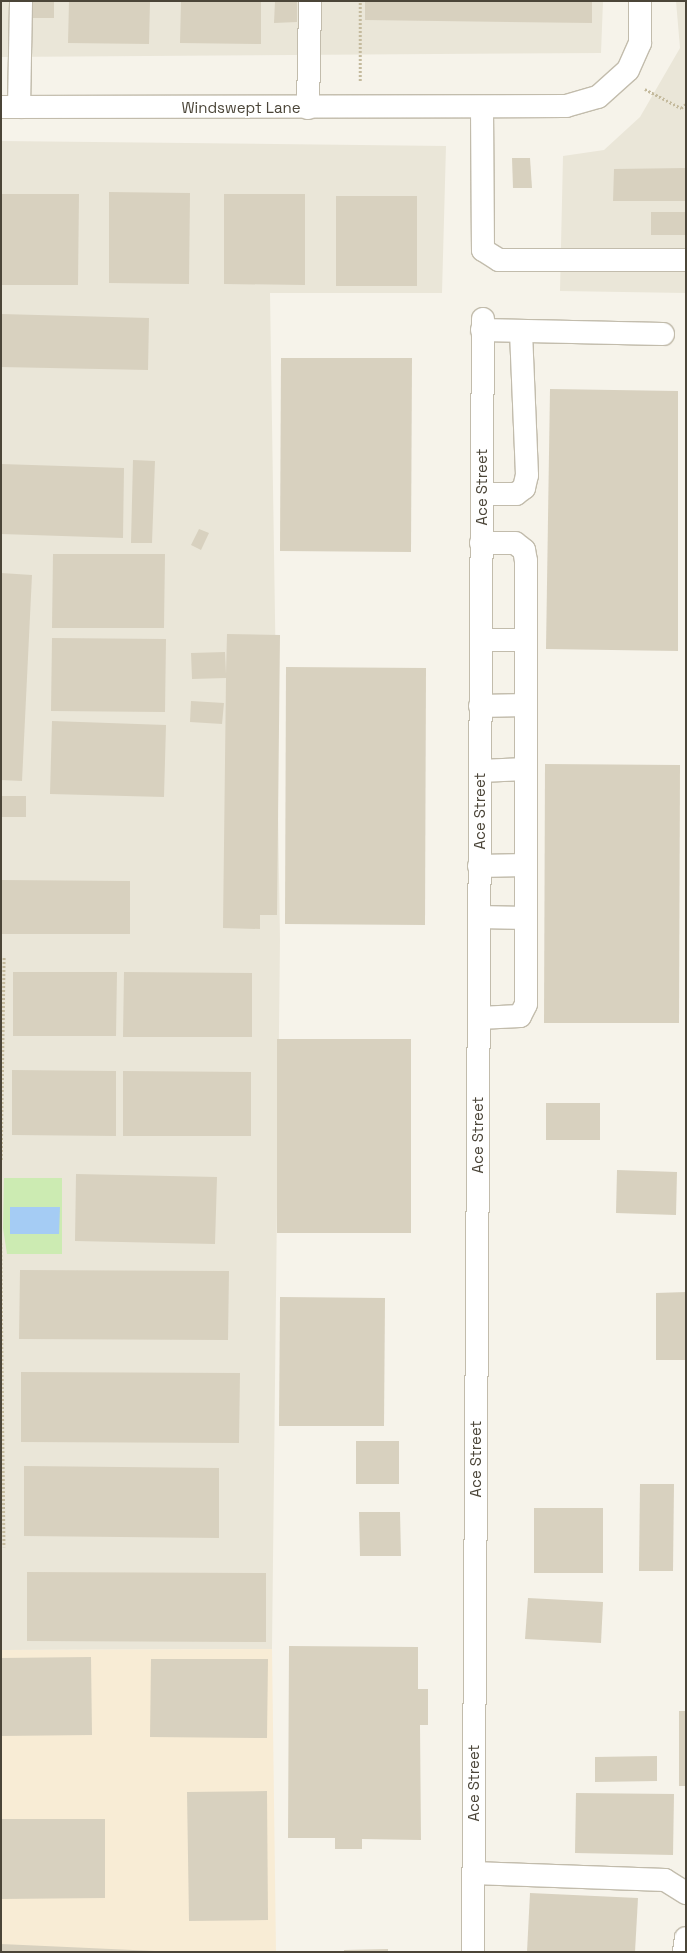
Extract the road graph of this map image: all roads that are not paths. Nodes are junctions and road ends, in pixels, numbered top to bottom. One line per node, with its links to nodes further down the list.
1 (21, 1): 4 (street)
2 (310, 1): 5 (street)
3 (640, 1): 6 (street, Windswept Lane)
4 (10, 107): 5 (street, Windswept Lane)
5 (308, 108): 6 (street, Windswept Lane)
6 (482, 108): 7 (street)
7 (686, 260)
8 (521, 331): 9 (street); 10 (street); 10 (street, Ace Street)
9 (664, 334)
10 (482, 494): 11 (street, Ace Street)
11 (481, 543): 12 (street, Ace Street); 13 (street)
12 (481, 640): 13 (street); 15 (street, Ace Street)
13 (526, 640): 14 (street)
14 (526, 705): 15 (street); 16 (street)
15 (480, 706): 17 (street, Ace Street)
16 (526, 769): 17 (street); 18 (street)
17 (480, 771): 19 (street, Ace Street)
18 (526, 865): 19 (street); 21 (street)
19 (479, 866): 20 (street, Ace Street)
20 (479, 917): 21 (street); 22 (street, Ace Street)
21 (526, 918): 22 (street)
22 (479, 1018): 23 (street, Ace Street)
23 (474, 1873): 24 (street); 26 (street, Ace Street)
24 (686, 1893)
25 (686, 1938): 27 (street)
26 (473, 1952)
27 (684, 1952)

